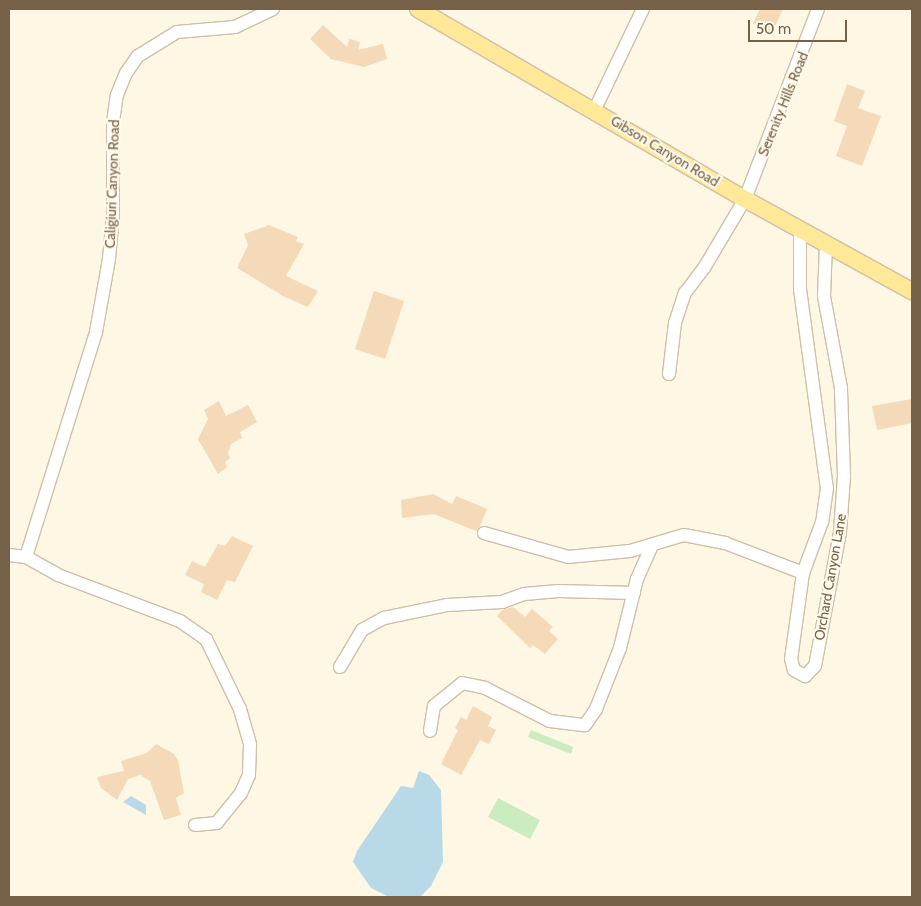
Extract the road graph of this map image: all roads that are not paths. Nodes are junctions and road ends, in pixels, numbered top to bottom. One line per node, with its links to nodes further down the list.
1 (273, 9): 14 (street, Caligiuri Canyon Road)
2 (418, 9): 5 (main road, Gibson Canyon Road)
3 (642, 9): 5 (street)
4 (818, 9): 6 (street, Serenity Hills Road)
5 (595, 109): 6 (main road, Gibson Canyon Road)
6 (745, 199): 7 (main road, Gibson Canyon Road); 10 (street, Serenity Hills Road)
7 (800, 230): 8 (main road, Gibson Canyon Road); 15 (street, Orchard Canyon Lane)
8 (826, 244): 9 (main road, Gibson Canyon Road); 15 (street, Orchard Canyon Lane)
9 (912, 291)
10 (669, 374)
11 (484, 533): 12 (street, Orchard Canyon Lane)
12 (652, 545): 15 (street, Orchard Canyon Lane); 16 (street)
13 (9, 555): 14 (street)
14 (26, 557): 19 (street)
15 (803, 573)
16 (634, 593): 17 (street); 18 (street)
17 (340, 667)
18 (430, 731)
19 (195, 825)

